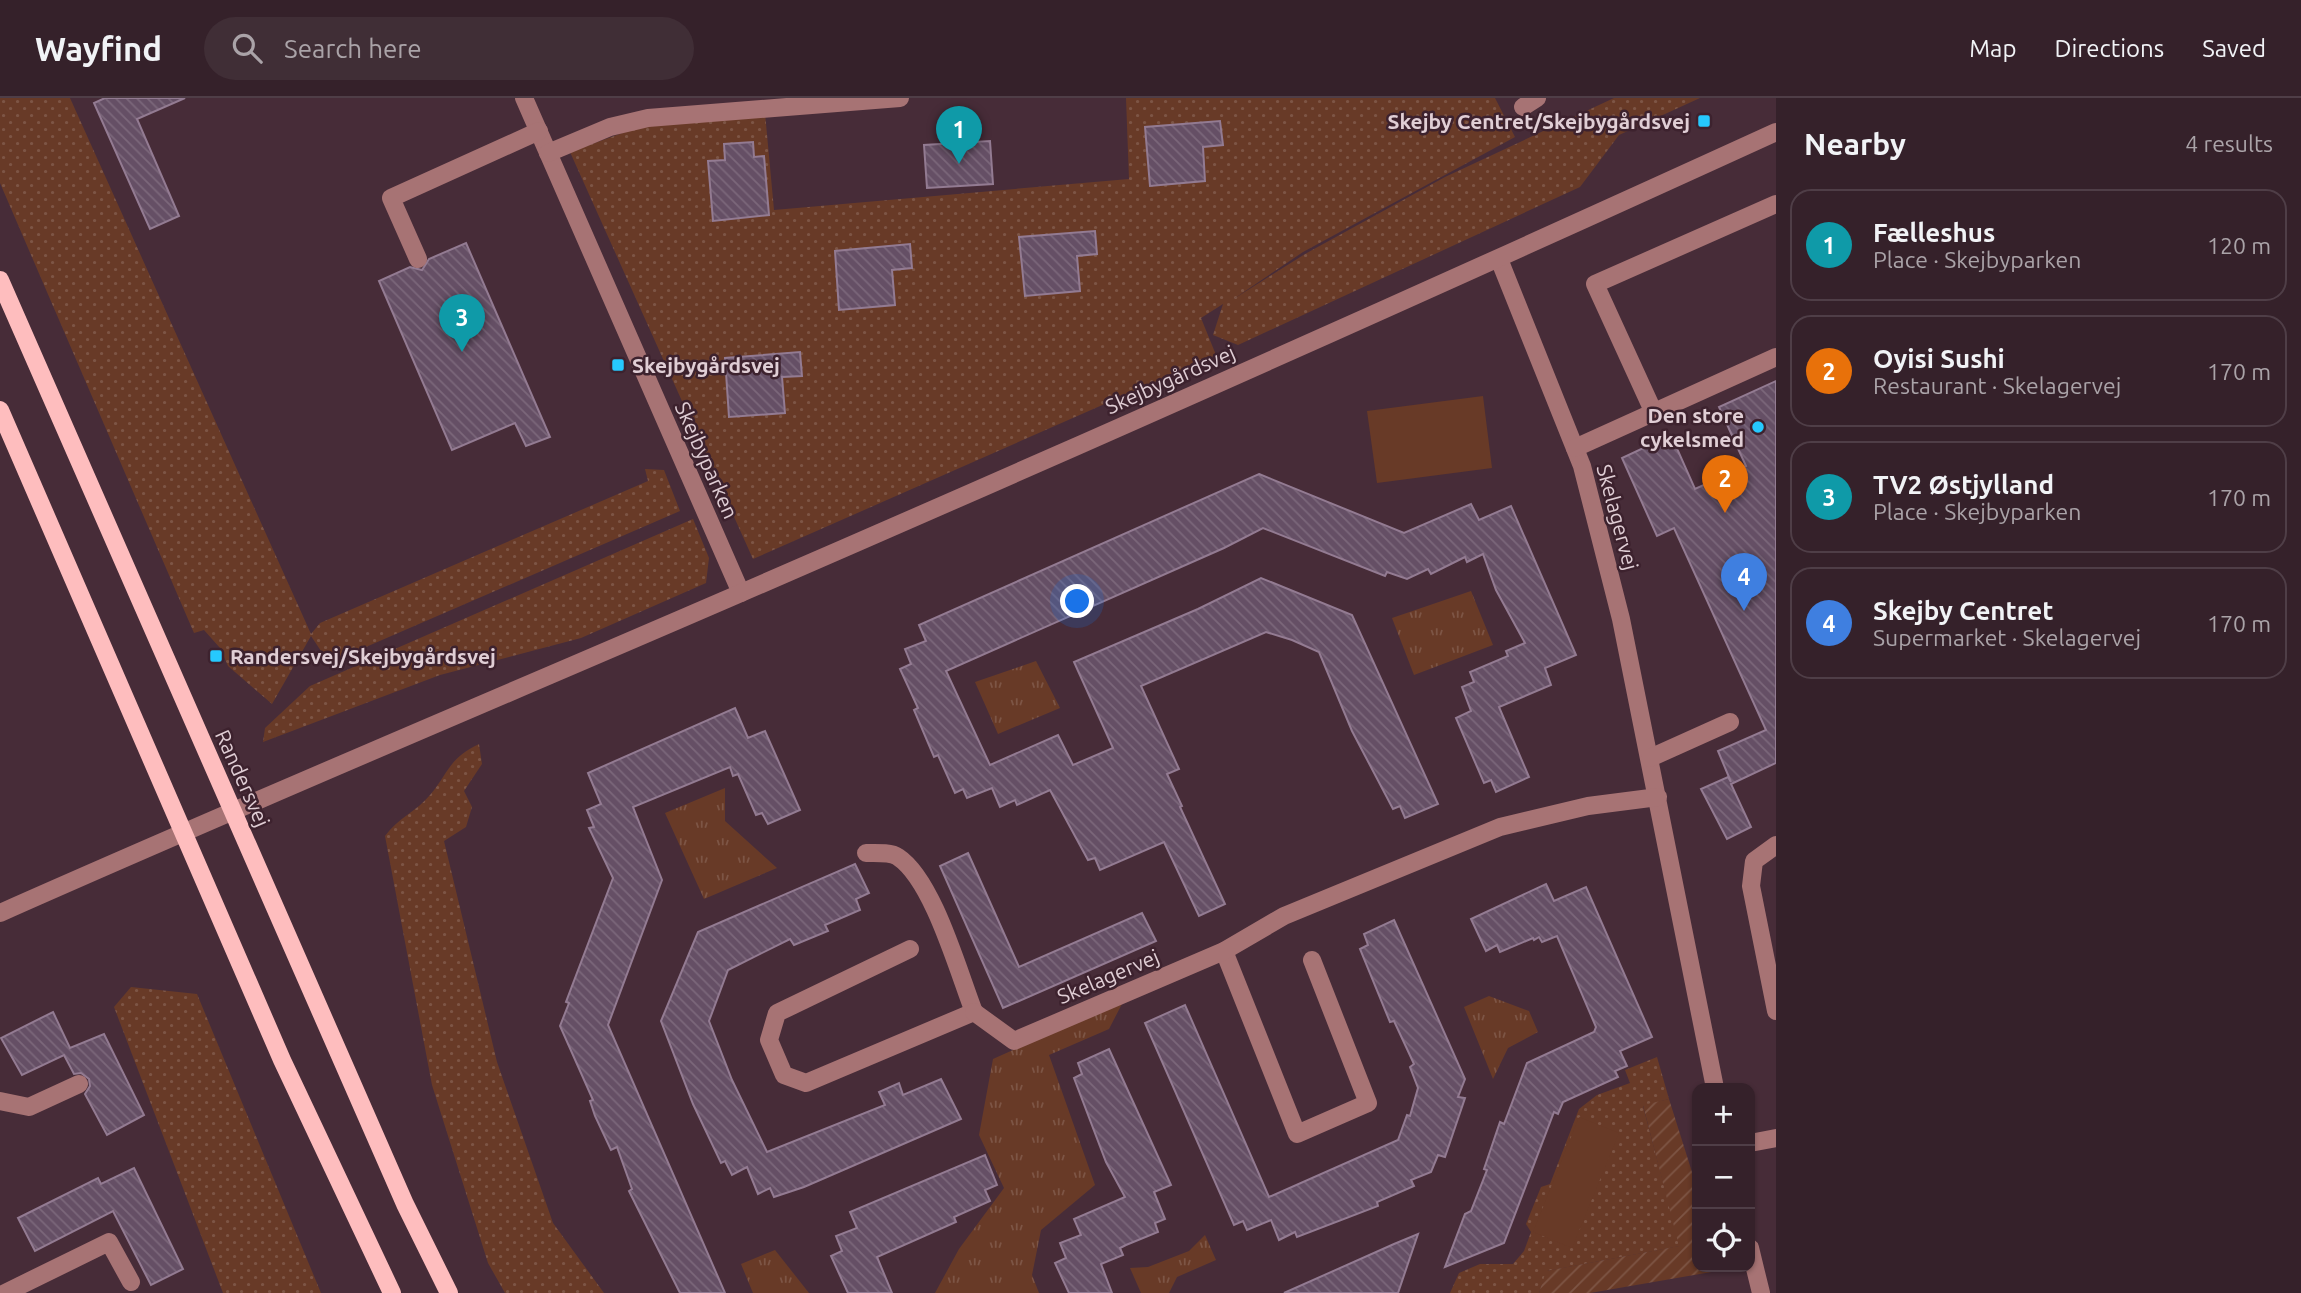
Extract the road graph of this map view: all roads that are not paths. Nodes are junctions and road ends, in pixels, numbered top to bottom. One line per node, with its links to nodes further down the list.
1 (524, 98): 5 (street, Skejbyparken)
2 (900, 98): 3 (street)
3 (853, 100): 4 (street)
4 (691, 106): 7 (street)
5 (539, 131): 7 (street, Skejbyparken); 9 (street)
6 (1776, 132): 10 (street, Skejbygårdsvej)
7 (548, 153): 16 (street, Skejbyparken)
8 (1776, 204): 14 (street)
9 (418, 259)
10 (1499, 259): 15 (street, Skelagervej); 16 (street, Skejbygårdsvej)
11 (0, 280): 20 (main road, Randersvej)
12 (1776, 357): 14 (street)
13 (0, 410): 21 (main road)
14 (1654, 412): 15 (street)
15 (1575, 448): 18 (street, Skelagervej)
16 (741, 593): 20 (street, Skejbygårdsvej)
17 (1730, 722): 18 (street)
18 (1650, 758): 19 (street, Skelagervej)
19 (1658, 797): 26 (street, Skelagervej); 30 (street, Skelagervej)
20 (233, 810): 21 (street, Skejbygårdsvej); 39 (main road, Randersvej)
21 (182, 832): 24 (street, Skejbygårdsvej); 38 (main road)
22 (1776, 845): 28 (street)
23 (866, 853): 29 (street)
24 (0, 913)
25 (910, 949): 29 (street)
26 (1224, 951): 27 (street); 29 (street, Skelagervej)
27 (1312, 960)
28 (1776, 1011)
29 (974, 1012)
30 (1715, 1083)
31 (79, 1084): 32 (street)
32 (0, 1101)
33 (1776, 1138): 34 (street)
34 (1755, 1142)
35 (1755, 1268): 40 (street)
36 (131, 1282): 37 (street)
37 (5, 1293)
38 (393, 1293)
39 (449, 1293)
40 (1761, 1293)

